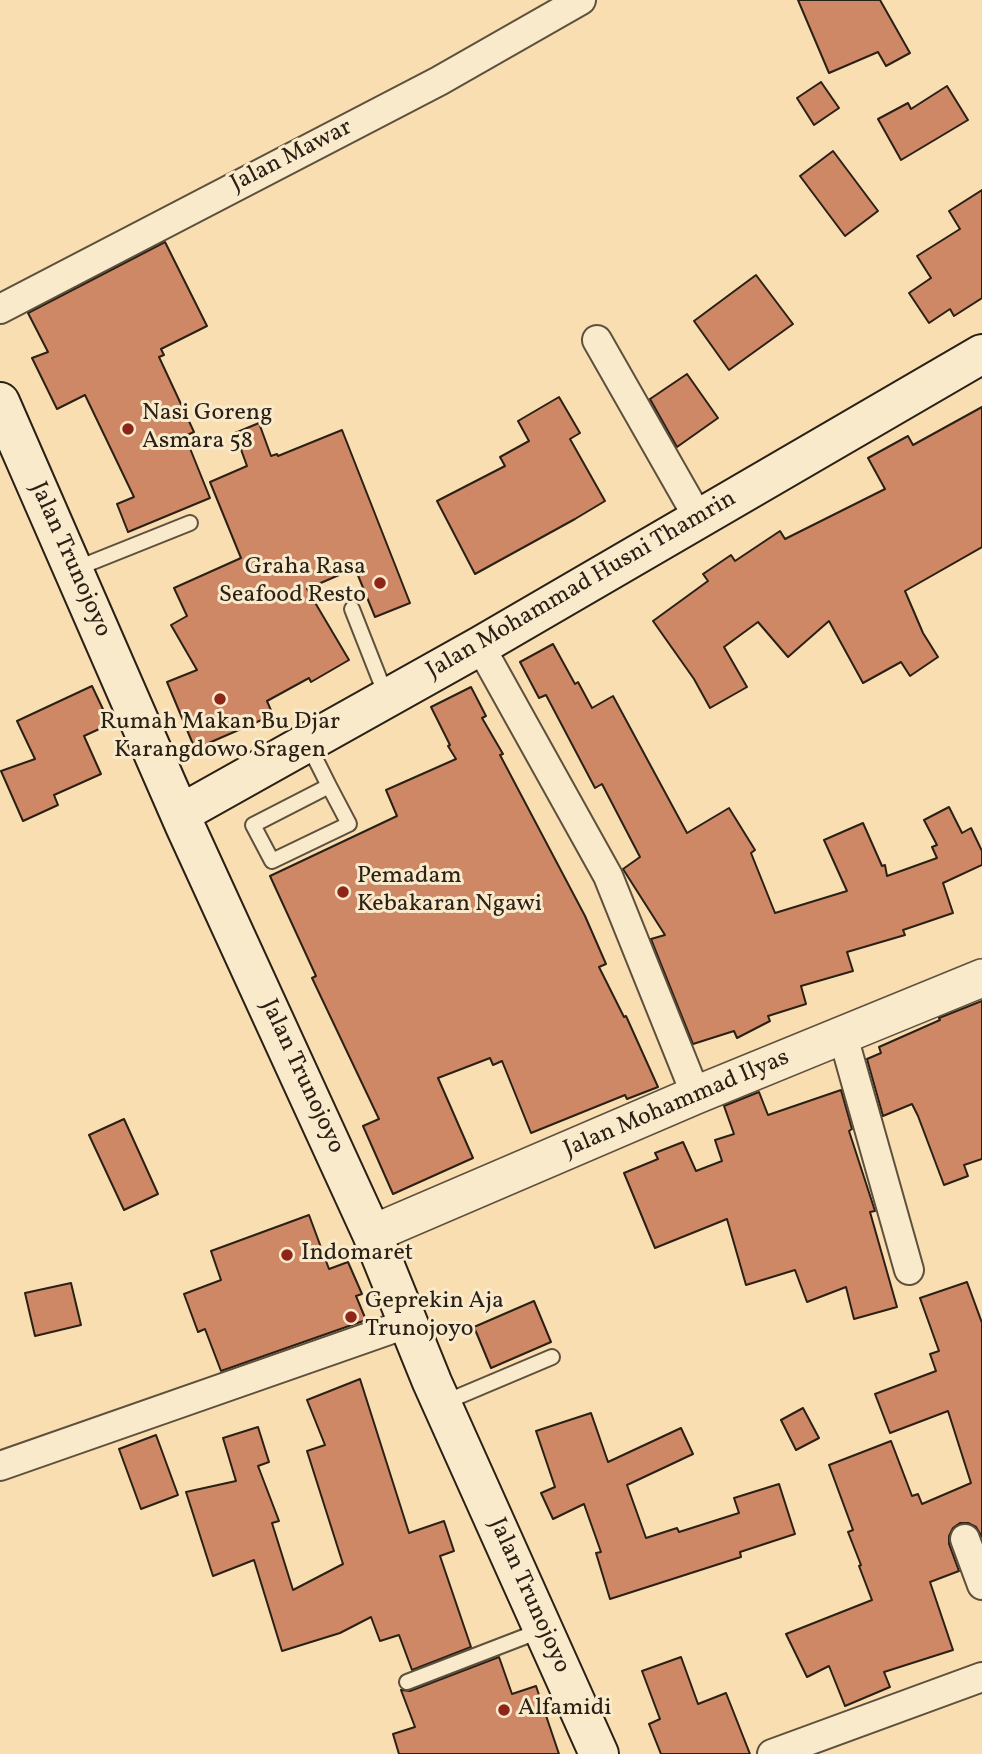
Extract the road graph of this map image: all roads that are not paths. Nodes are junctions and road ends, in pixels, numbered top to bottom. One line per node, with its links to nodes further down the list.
1 (582, 0): 2 (street, Jalan Mawar)
2 (0, 309)
3 (597, 340): 6 (street)
4 (982, 354): 6 (main road, Jalan Mohammad Husni Thamrin)
5 (0, 402): 8 (main road, Jalan Trunojoyo)
6 (699, 519): 10 (main road, Jalan Mohammad Husni Thamrin)
7 (190, 523): 8 (lane)
8 (73, 570): 14 (main road, Jalan Trunojoyo)
9 (352, 609): 11 (lane)
10 (480, 646): 11 (main road, Jalan Mohammad Husni Thamrin); 17 (street)
11 (388, 699): 12 (main road, Jalan Mohammad Husni Thamrin)
12 (307, 744): 13 (lane); 14 (main road, Jalan Mohammad Husni Thamrin)
13 (329, 786): 13 (lane)
14 (180, 814): 18 (main road, Jalan Trunojoyo)
15 (982, 978): 16 (street, Jalan Mohammad Ilyas)
16 (843, 1036): 17 (street, Jalan Mohammad Ilyas); 19 (street)
17 (696, 1095): 18 (street, Jalan Mohammad Ilyas)
18 (373, 1234): 20 (main road, Jalan Trunojoyo)
19 (909, 1270)
20 (409, 1323): 22 (main road, Jalan Trunojoyo); 23 (street)
21 (552, 1357): 22 (lane)
22 (442, 1404): 26 (main road, Jalan Trunojoyo)
23 (0, 1466)
24 (965, 1539): 25 (street)
25 (982, 1585)
26 (543, 1630): 28 (lane); 29 (main road, Jalan Trunojoyo)
27 (982, 1677): 30 (street)
28 (407, 1682)
29 (599, 1754)
30 (772, 1754)

